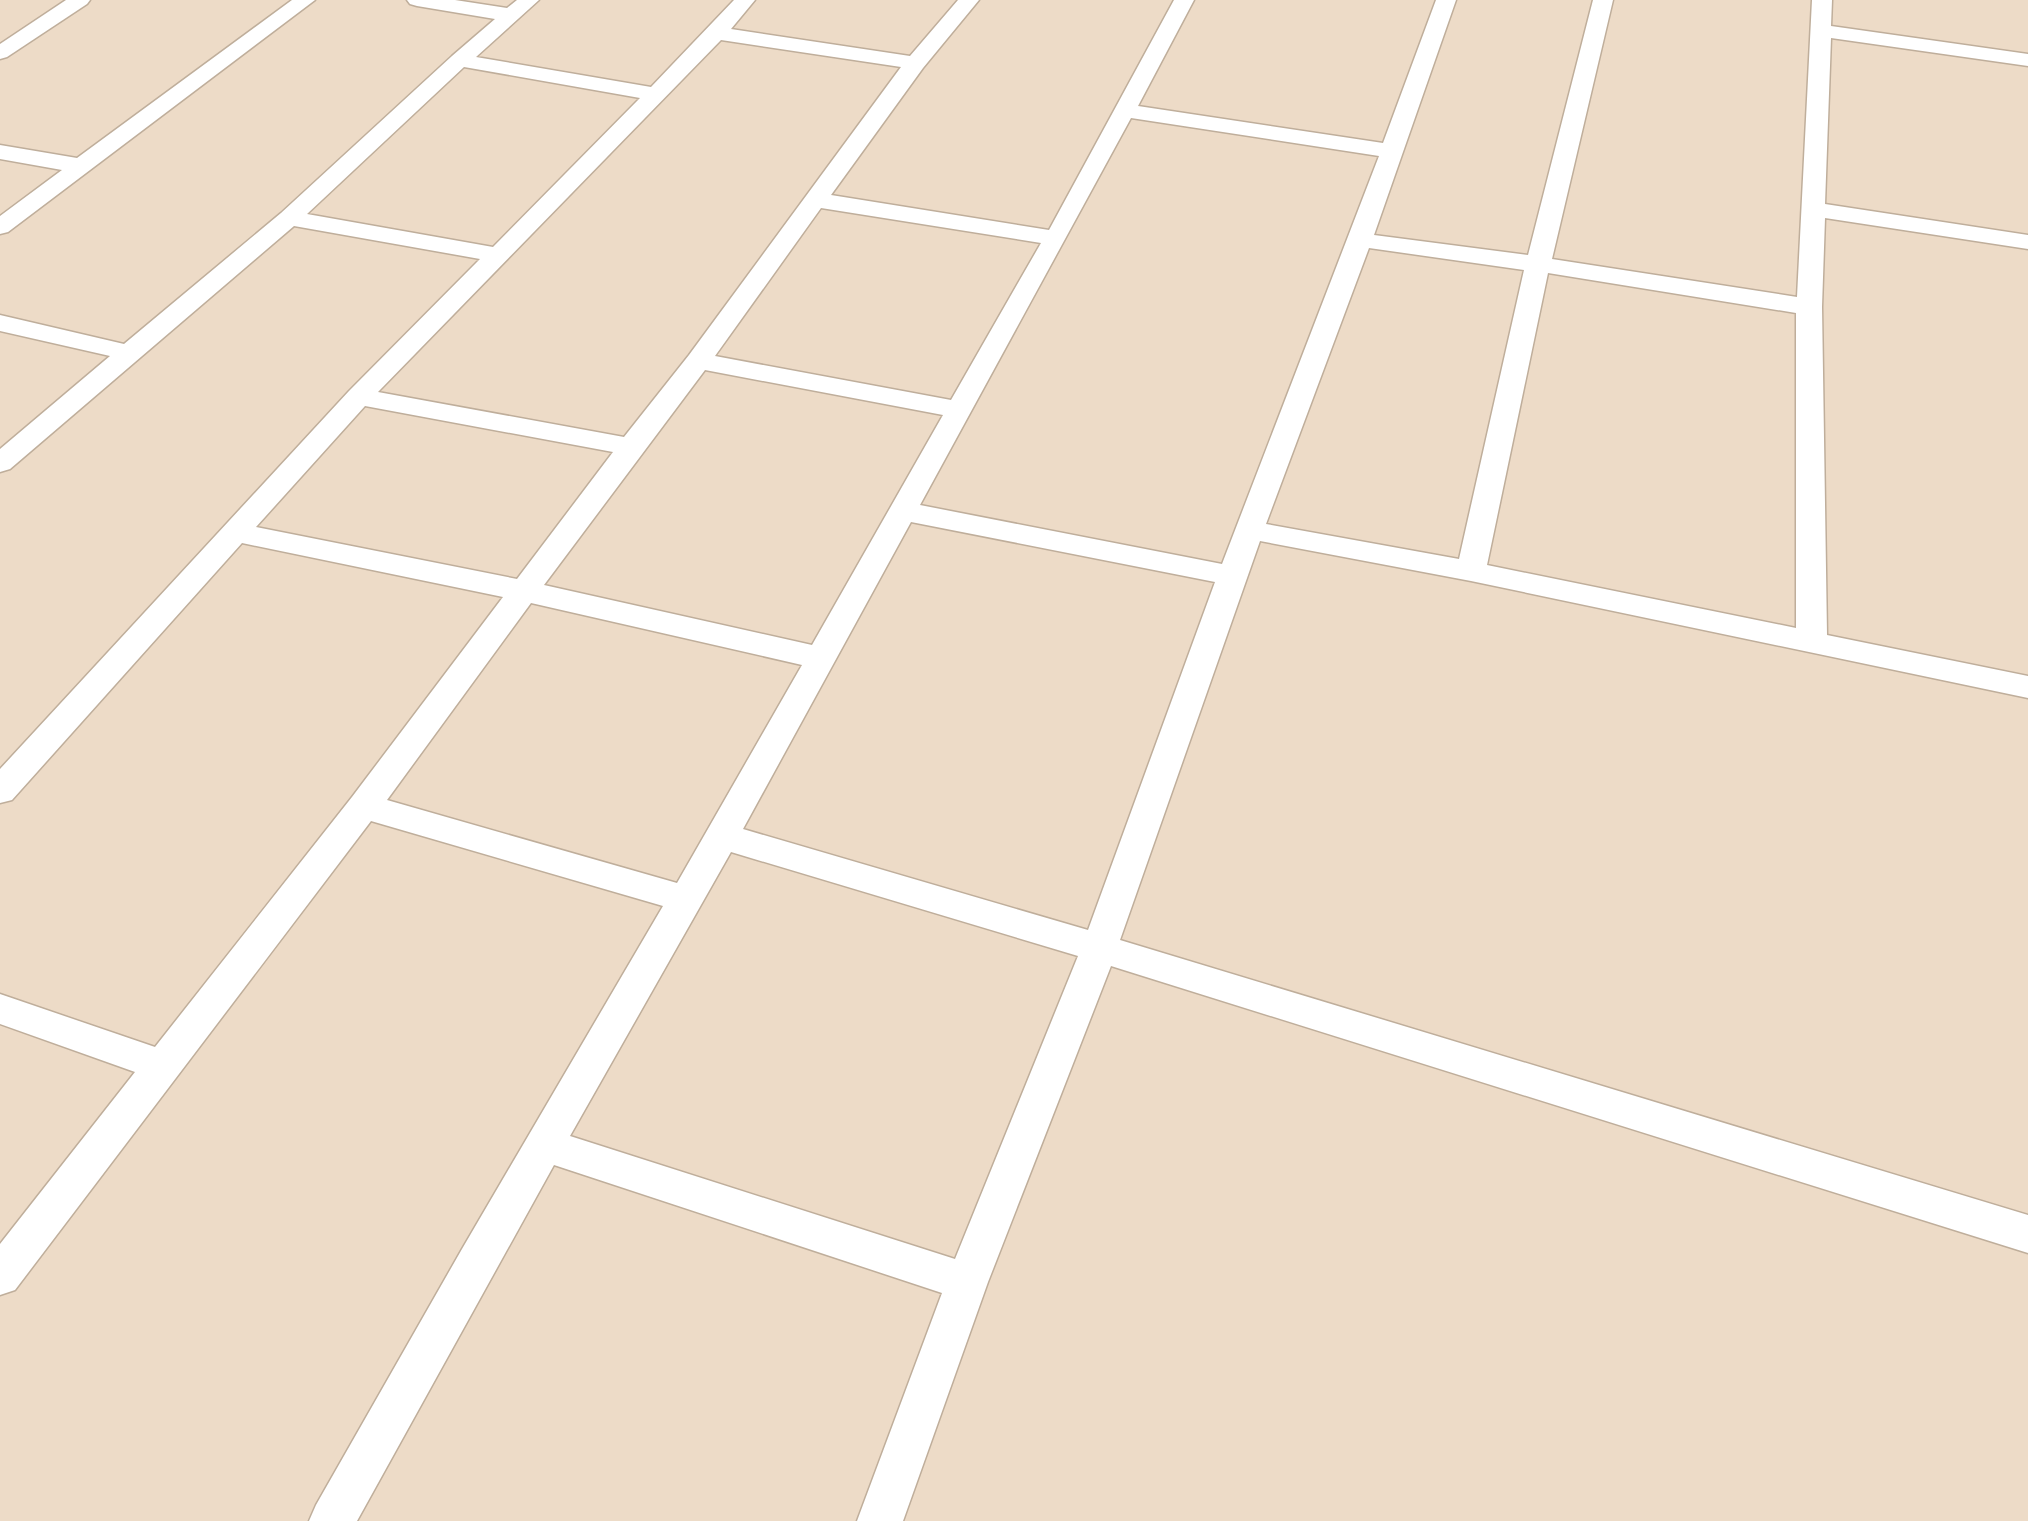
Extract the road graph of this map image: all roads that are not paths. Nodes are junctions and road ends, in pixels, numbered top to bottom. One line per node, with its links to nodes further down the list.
1 (80, 0): 12 (street)
2 (304, 0): 23 (street)
3 (417, 0): 10 (street)
4 (745, 0): 14 (street)
5 (969, 0): 18 (street)
6 (1184, 0): 20 (street)
7 (1446, 0): 21 (street)
8 (1603, 0): 32 (street)
9 (1822, 0): 13 (street)
10 (520, 8): 16 (street)
11 (0, 25): 12 (street)
12 (34, 30): 15 (street)
13 (1822, 31): 17 (street); 25 (street)
14 (716, 33): 18 (street); 19 (street)
15 (0, 53)
16 (459, 60): 19 (street); 26 (street)
17 (2028, 60)
18 (915, 63): 24 (street)
19 (655, 94): 31 (street)
20 (1126, 111): 21 (street); 28 (street)
21 (1392, 151): 29 (street)
22 (0, 152): 23 (street)
23 (81, 166): 27 (street)
24 (815, 200): 28 (street); 36 (street)
25 (1813, 209): 30 (street); 33 (street)
26 (289, 218): 31 (street); 35 (street)
27 (0, 227)
28 (1056, 238): 38 (street)
29 (1360, 240): 32 (street); 42 (street)
30 (2028, 242)
31 (497, 255): 37 (street)
32 (1538, 264): 33 (street); 44 (street)
33 (1809, 307): 47 (street)
34 (0, 323): 35 (street)
35 (129, 353): 40 (street)
36 (698, 361): 38 (street); 39 (street)
37 (359, 397): 39 (street); 43 (street)
38 (958, 410): 41 (street)
39 (631, 447): 46 (street)
40 (0, 463)
41 (904, 511): 45 (street); 48 (street)
42 (1250, 530): 44 (street); 45 (street)
43 (237, 533): 46 (street); 50 (street)
44 (1471, 571): 47 (street)
45 (1232, 576): 54 (street)
46 (524, 591): 48 (street); 51 (street)
47 (1812, 641): 49 (street)
48 (820, 658): 52 (street)
49 (2028, 687)
50 (0, 791)
51 (364, 806): 53 (street); 56 (street)
52 (722, 836): 53 (street); 54 (street)
53 (686, 899): 57 (street)
54 (1099, 950): 58 (street); 60 (street)
55 (0, 1009): 56 (street)
56 (164, 1066): 59 (street)
57 (546, 1144): 60 (street); 61 (street)
58 (2028, 1234)
59 (0, 1276)
60 (967, 1282): 62 (street)
61 (332, 1521)
62 (880, 1521)

